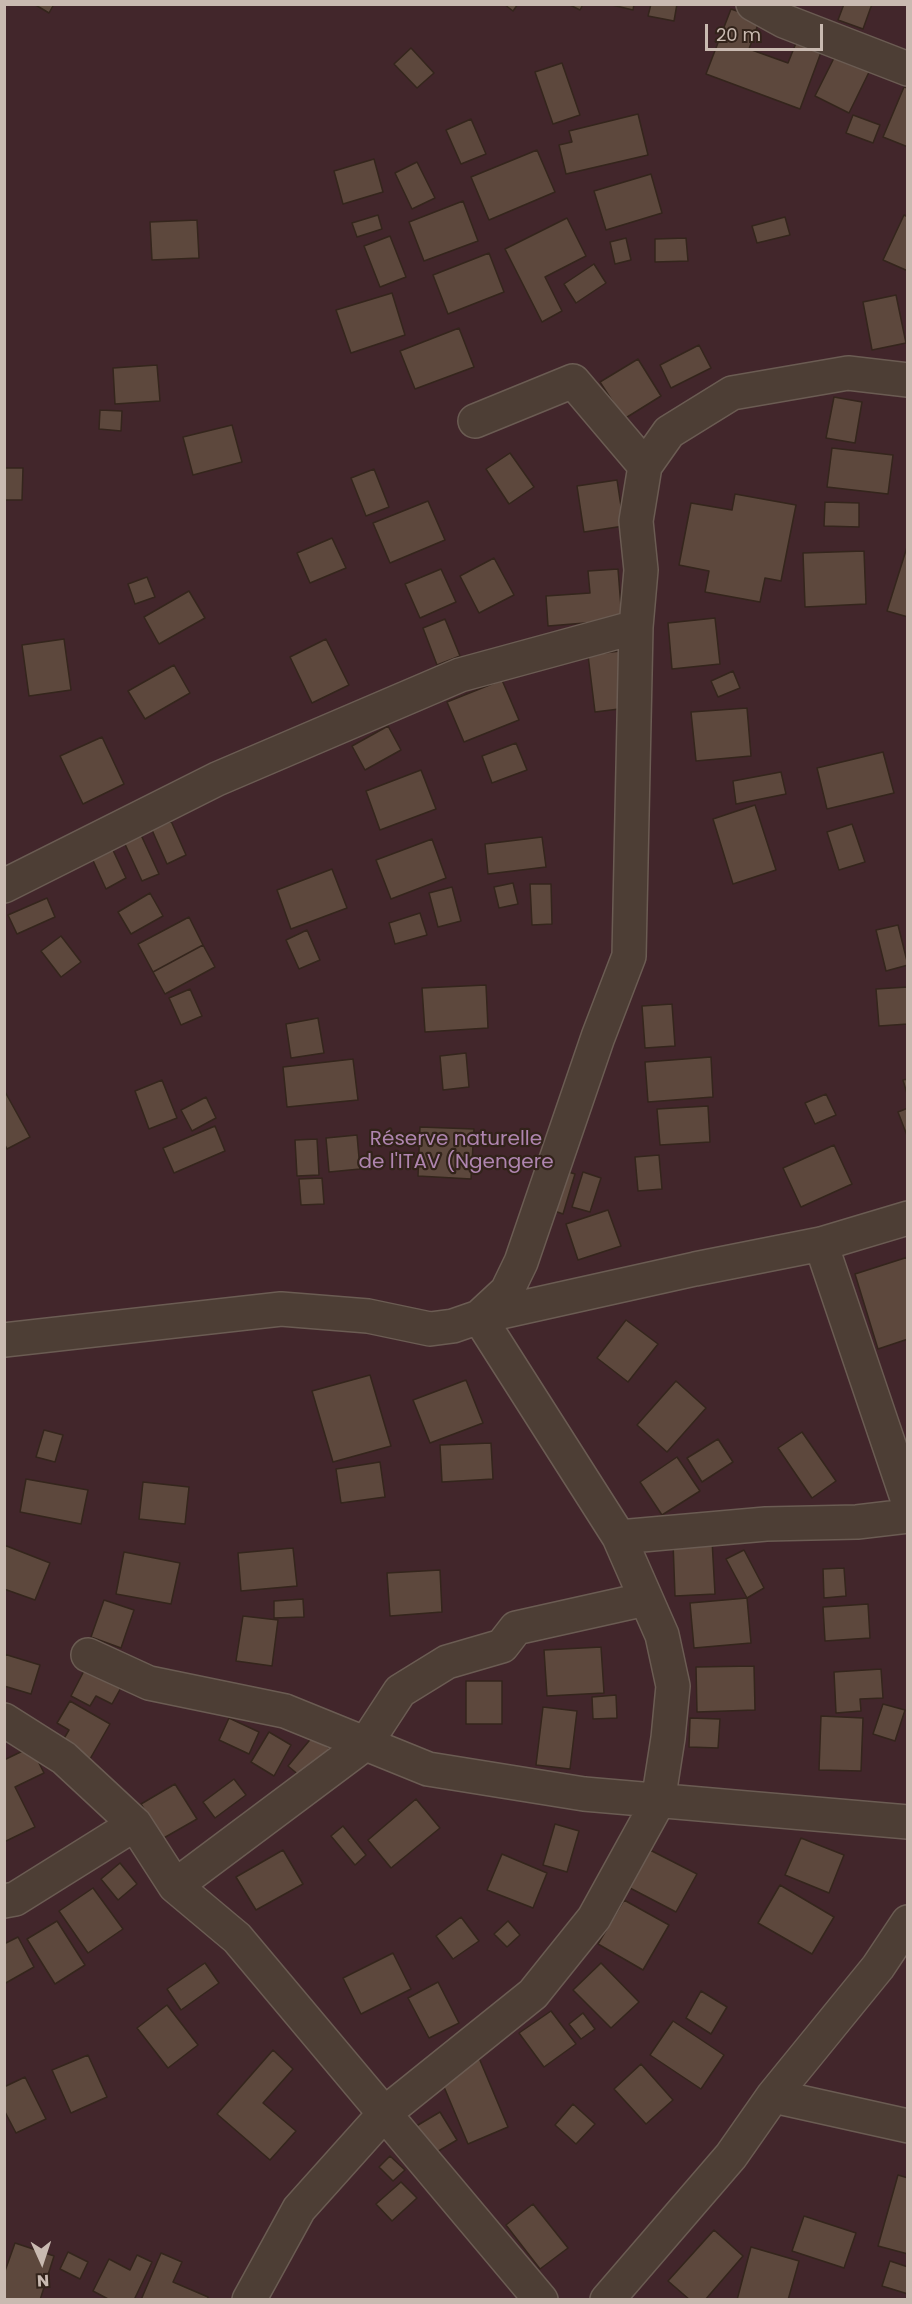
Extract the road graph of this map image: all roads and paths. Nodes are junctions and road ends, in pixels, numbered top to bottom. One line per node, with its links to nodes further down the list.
1 (753, 4): 2 (street)
2 (908, 69)
3 (908, 380): 5 (street)
4 (475, 421): 5 (street)
5 (645, 466): 6 (street)
6 (636, 627): 7 (street); 10 (street)
7 (4, 886)
8 (908, 1218): 9 (street)
9 (821, 1244): 10 (street); 12 (street)
10 (478, 1317): 11 (street); 14 (street)
11 (4, 1340)
12 (908, 1501)
13 (908, 1516): 14 (street)
14 (619, 1537): 15 (street)
15 (646, 1599): 18 (street); 19 (street)
16 (88, 1654): 18 (street)
17 (4, 1720): 21 (street)
18 (366, 1743): 19 (street); 22 (street)
19 (658, 1802): 20 (street); 26 (street)
20 (908, 1822)
21 (135, 1824): 22 (street); 23 (street)
22 (175, 1886): 26 (street)
23 (4, 1901)
24 (908, 1922): 25 (street)
25 (773, 2096): 27 (street); 30 (street)
26 (385, 2113): 28 (street); 29 (street)
27 (908, 2126)
28 (249, 2300)
29 (541, 2300)
30 (607, 2300)

